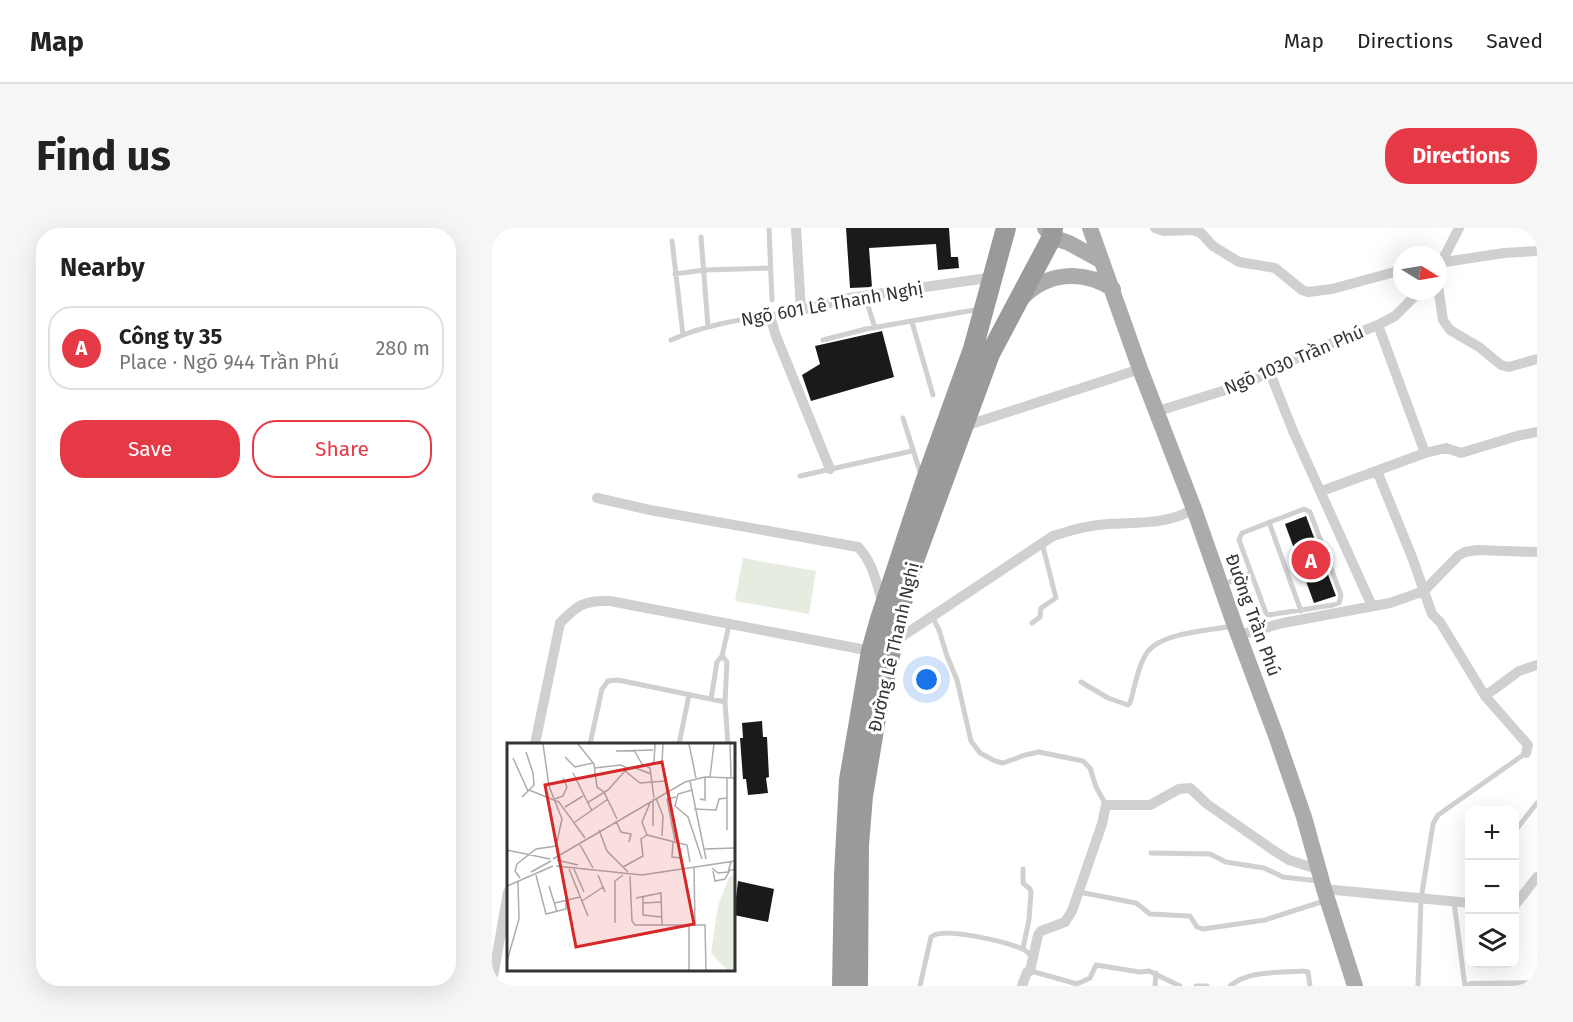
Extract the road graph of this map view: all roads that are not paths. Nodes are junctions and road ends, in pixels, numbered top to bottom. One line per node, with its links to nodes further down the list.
1 (769, 228): 14 (lane)
2 (796, 228): 25 (street)
3 (1006, 228): 18 (highway, Đường Lê Thanh Nghị)
4 (1090, 228): 12 (main road, Đường Trần Phú)
5 (1155, 228): 16 (street)
6 (1459, 228): 10 (street)
7 (1050, 231): 12 (main road); 26 (highway, Đường Lê Thanh Nghị)
8 (701, 237): 15 (lane)
9 (672, 241): 17 (lane)
10 (1447, 250)
11 (1537, 251): 13 (street)
12 (1102, 261): 19 (main road, Đường Trần Phú)
13 (1447, 263)
14 (770, 268): 15 (lane); 21 (lane)
15 (704, 270): 17 (lane); 30 (lane)
16 (1393, 272)
17 (675, 274): 32 (lane)
18 (994, 277): 20 (street, Ngõ 601 Lê Thanh Nghị); 24 (highway, Đường Lê Thanh Nghị)
19 (1113, 289): 26 (main road); 36 (main road, Đường Trần Phú)
20 (865, 296): 25 (street, Ngõ 601 Lê Thanh Nghị); 31 (lane)
21 (772, 300)
22 (1411, 300): 29 (street, Ngõ 1030 Trần Phú)
23 (1440, 300): 35 (street)
24 (985, 308): 28 (lane); 48 (highway, Đường Lê Thanh Nghị)
25 (801, 310): 27 (lane, Ngõ 601 Lê Thanh Nghị)
26 (1012, 312): 41 (highway, Đường Lê Thanh Nghị)
27 (770, 316): 30 (lane, Ngõ 601 Lê Thanh Nghị); 45 (street)
28 (912, 322): 31 (lane); 38 (lane)
29 (1378, 325): 37 (street, Ngõ 1030 Trần Phú); 44 (street)
30 (708, 327): 32 (lane, Ngõ 601 Lê Thanh Nghị)
31 (875, 328): 34 (lane)
32 (683, 334): 33 (lane, Ngõ 601 Lê Thanh Nghị)
33 (671, 340)
34 (823, 340)
35 (1537, 359)
36 (1140, 369): 39 (main road, Đường Trần Phú); 41 (street)
37 (1270, 373): 39 (street, Ngõ 1030 Trần Phú); 49 (street)
38 (933, 395)
39 (1158, 411): 51 (main road, Đường Trần Phú)
40 (903, 418): 43 (lane)
41 (965, 426): 65 (highway, Đường Lê Thanh Nghị)
42 (1537, 432): 44 (street)
43 (912, 451): 45 (lane); 48 (lane)
44 (1425, 453): 46 (street)
45 (830, 469): 47 (lane)
46 (1377, 471): 49 (street); 57 (street)
47 (800, 476)
48 (924, 485): 59 (highway, Đường Lê Thanh Nghị)
49 (1322, 491): 58 (street)
50 (597, 498): 59 (street)
51 (1194, 509): 53 (street); 56 (main road, Đường Trần Phú)
52 (1269, 522): 55 (lane); 60 (lane); 60 (lane)
53 (1042, 543): 61 (street); 62 (lane)
54 (1537, 552): 57 (street)
55 (1251, 573): 56 (lane); 60 (lane)
56 (1221, 585): 64 (main road, Đường Trần Phú)
57 (1424, 591): 58 (street); 71 (street)
58 (1372, 606): 64 (street)
59 (884, 608): 66 (highway, Đường Lê Thanh Nghị)
60 (1301, 611)
61 (932, 616): 65 (street); 80 (lane)
62 (1032, 623)
63 (729, 625): 66 (street); 67 (lane); 74 (street)
64 (1237, 631): 69 (lane); 85 (main road, Đường Trần Phú)
65 (892, 643): 99 (highway, Đường Lê Thanh Nghị)
66 (872, 651): 98 (highway, Đường Lê Thanh Nghị)
67 (722, 656): 72 (lane); 73 (lane)
68 (1537, 665): 71 (street)
69 (1081, 682)
70 (689, 695): 72 (lane); 75 (lane); 76 (lane)
71 (1485, 696): 78 (street)
72 (711, 699): 73 (lane)
73 (725, 702): 77 (lane)
74 (536, 743)
75 (590, 743)
76 (679, 743)
77 (728, 743)
78 (1530, 752): 88 (lane)
79 (1537, 803): 81 (lane)
80 (1106, 805): 85 (street); 86 (street)
81 (1519, 826)
82 (1151, 853): 85 (lane)
83 (1023, 869): 92 (lane)
84 (1536, 881): 89 (street)
85 (1324, 885): 86 (lane); 88 (street); 108 (main road, Đường Trần Phú)
86 (1079, 892): 92 (street)
87 (507, 897): 93 (street)
88 (1420, 899): 90 (street); 109 (lane)
89 (1519, 900)
90 (1454, 902): 91 (street); 110 (lane)
91 (1465, 903)
92 (1028, 952): 94 (street); 100 (lane)
93 (495, 955): 96 (street)
94 (1029, 971): 95 (lane); 101 (street)
95 (1156, 973): 102 (lane); 103 (lane)
96 (492, 983)
97 (1537, 985): 111 (street)
98 (842, 986)
99 (858, 986)
100 (920, 986)
101 (1022, 986)
102 (1155, 986)
103 (1180, 986)
104 (1196, 986): 105 (lane)
105 (1207, 986)
106 (1230, 986): 107 (lane)
107 (1310, 986)
108 (1355, 986)
109 (1418, 986)
110 (1466, 986)
111 (1471, 986)

